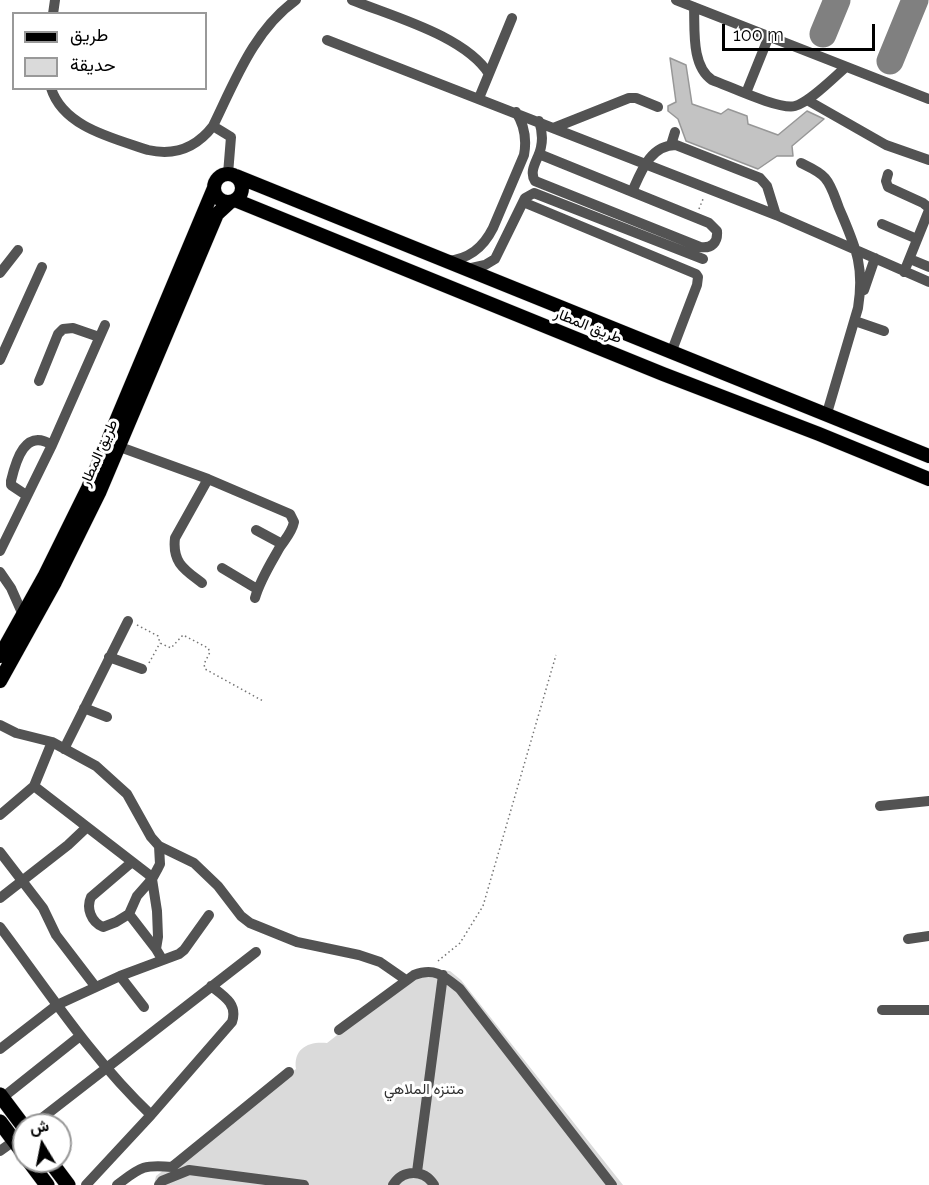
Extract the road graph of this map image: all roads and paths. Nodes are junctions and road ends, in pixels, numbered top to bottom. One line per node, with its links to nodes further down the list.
1 (297, 0): 18 (street)
2 (352, 0): 9 (street)
3 (676, 0): 4 (street)
4 (694, 7): 6 (street); 11 (street)
5 (512, 18): 9 (street)
6 (768, 36): 8 (street); 11 (street)
7 (327, 40): 12 (street)
8 (846, 67): 13 (street); 14 (street)
9 (489, 74): 12 (street)
10 (52, 90): 18 (street)
11 (746, 93): 14 (street)
12 (479, 98): 16 (street)
13 (929, 99)
14 (807, 100): 23 (street)
15 (658, 107): 19 (street)
16 (516, 112): 17 (street); 43 (street)
17 (539, 121): 19 (street); 22 (street)
18 (213, 126): 27 (street)
19 (556, 127): 24 (street)
20 (675, 132): 21 (street)
21 (670, 145): 24 (street); 34 (street)
22 (539, 154): 30 (street); 35 (street)
23 (929, 160)
24 (644, 162): 28 (street); 30 (street)
25 (801, 163): 39 (street)
26 (888, 174): 33 (street)
27 (232, 175): 29 (main road); 31 (main road); 43 (main road, طريق المطار)
28 (707, 187): 34 (street); 35 (path)
29 (214, 188): 31 (main road); 62 (main road, طريق المطار)
30 (632, 192): 35 (street)
31 (232, 201): 57 (main road, طريق المطار); 62 (main road, طريق المطار)
32 (523, 202): 41 (street); 46 (street); 55 (street)
33 (929, 209): 37 (street)
34 (776, 215): 39 (street)
35 (696, 217)
36 (882, 224): 37 (street)
37 (917, 239): 42 (street)
38 (18, 250): 48 (street)
39 (857, 251): 40 (street); 50 (street)
40 (875, 258): 47 (street); 50 (street)
41 (703, 259)
42 (910, 259): 45 (street); 47 (street)
43 (447, 261): 46 (main road, طريق المطار)
44 (42, 267): 56 (street)
45 (929, 267)
46 (466, 269): 55 (main road, طريق المطار)
47 (904, 272): 49 (street)
48 (0, 273)
49 (929, 282)
50 (858, 308): 51 (street)
51 (855, 321): 53 (street); 59 (street)
52 (105, 325): 54 (street)
53 (884, 331)
54 (99, 337): 58 (street); 61 (street)
55 (671, 353): 57 (main road); 59 (main road, طريق المطار)
56 (0, 360)
57 (663, 374): 60 (main road, طريق المطار)
58 (39, 381)
59 (827, 413): 60 (main road); 63 (main road, طريق المطار)
60 (819, 434): 64 (main road, طريق المطار)
61 (52, 445): 66 (street); 66 (street)
62 (114, 445): 65 (street); 73 (main road, طريق المطار)
63 (929, 458): 64 (main road)
64 (926, 478)
65 (208, 479): 68 (street); 72 (street)
66 (26, 495): 69 (street)
67 (256, 530): 68 (street)
68 (282, 544): 70 (street)
69 (0, 551)
70 (222, 568)
71 (0, 572): 73 (street)
72 (202, 583)
73 (29, 618): 77 (main road, طريق المطار); 80 (main road, طريق المطار)
74 (128, 621): 75 (path); 78 (street)
75 (160, 642): 79 (path); 81 (path)
76 (556, 655): 105 (path)
77 (0, 656)
78 (110, 657): 79 (street); 82 (street)
79 (142, 669)
80 (0, 681)
81 (263, 701)
82 (84, 708): 83 (street); 86 (street)
83 (107, 717)
84 (0, 725): 85 (street)
85 (51, 742): 86 (street); 87 (street)
86 (64, 750): 92 (street)
87 (34, 786): 90 (street); 91 (street)
88 (929, 801): 89 (street)
89 (880, 806)
90 (0, 814)
91 (86, 828): 94 (street); 96 (street)
92 (159, 846): 95 (street); 108 (street)
93 (0, 852): 96 (street)
94 (132, 862): 95 (street); 98 (street)
95 (152, 879): 98 (street); 104 (street)
96 (21, 880): 97 (street); 109 (street)
97 (0, 898)
98 (129, 914): 104 (street)
99 (208, 915): 104 (street)
100 (0, 927): 111 (street)
101 (929, 936): 102 (street)
102 (908, 939)
103 (256, 952): 110 (street)
104 (159, 954): 107 (street)
105 (426, 972): 106 (street); 108 (street)
106 (443, 975): 128 (street); 135 (street)
107 (120, 976): 109 (street); 112 (street)
108 (406, 980): 115 (street)
109 (95, 986): 111 (street)
110 (211, 986): 118 (street); 123 (street)
111 (57, 1005): 116 (street); 117 (street)
112 (144, 1007)
113 (882, 1010): 114 (street)
114 (929, 1010)
115 (339, 1030)
116 (80, 1036): 118 (street); 120 (street)
117 (0, 1049)
118 (107, 1069): 122 (street); 123 (street)
119 (289, 1072): 130 (street)
120 (1, 1096): 121 (highway)
121 (14, 1113)
122 (49, 1113)
123 (151, 1115): 129 (street)
124 (0, 1122): 125 (highway)
125 (12, 1138)
126 (12, 1143): 127 (street)
127 (0, 1152)
128 (417, 1172): 133 (street); 134 (street)
129 (86, 1185)
130 (117, 1185)
131 (159, 1185): 132 (street)
132 (304, 1185)
133 (393, 1185)
134 (434, 1185)
135 (612, 1185)

